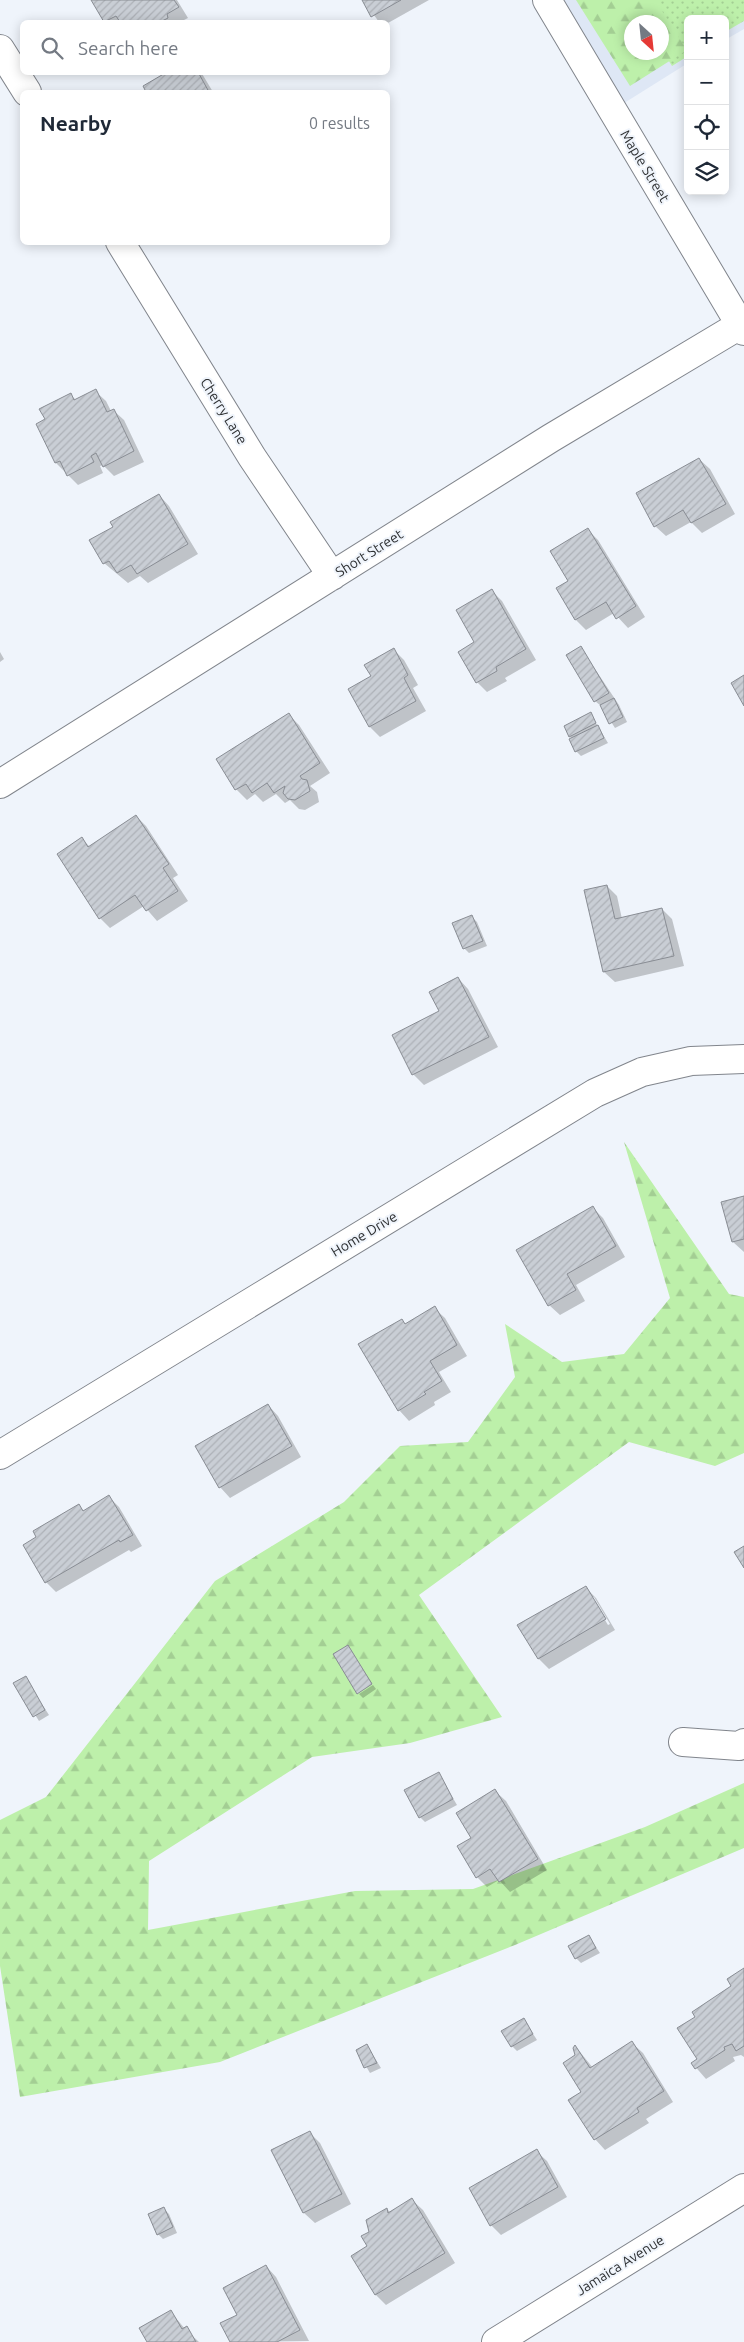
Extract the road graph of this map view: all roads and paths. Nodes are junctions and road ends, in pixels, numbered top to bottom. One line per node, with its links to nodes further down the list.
1 (547, 0): 5 (street, Maple Street)
2 (0, 49): 3 (street)
3 (26, 90)
4 (122, 245): 6 (street, Cherry Lane)
5 (742, 328): 6 (street, Short Street)
6 (332, 576): 7 (street, Short Street)
7 (0, 784)
8 (744, 1059): 9 (street, Home Drive)
9 (0, 1455)
10 (683, 1742): 11 (street)
11 (744, 1743)
12 (744, 2188): 13 (street, Jamaica Avenue)
13 (496, 2342)

